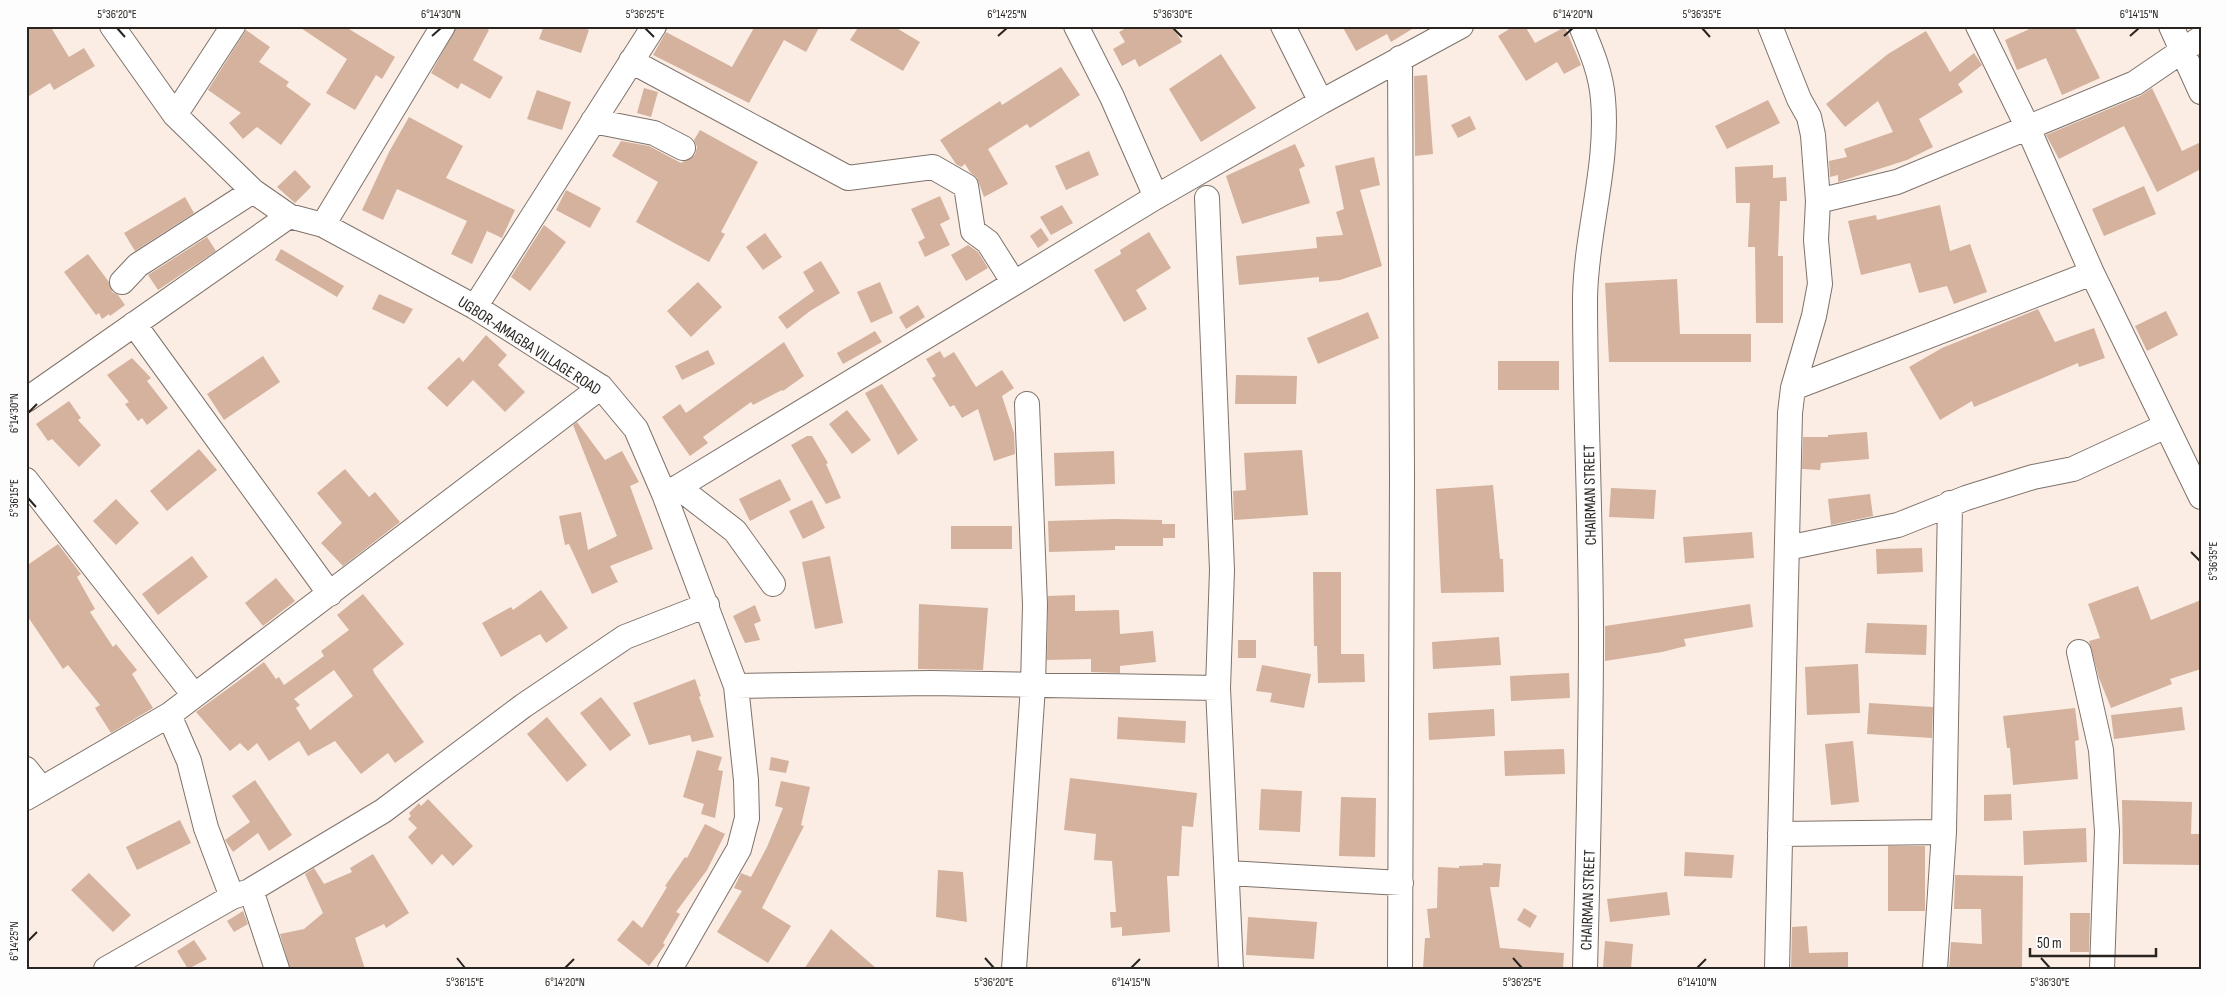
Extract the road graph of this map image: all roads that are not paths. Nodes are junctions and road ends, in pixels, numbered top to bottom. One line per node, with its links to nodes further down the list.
1 (112, 26): 17 (street, UGBOR-AMAGBA VILLAGE ROAD)
2 (233, 26): 17 (street)
3 (443, 26): 26 (street)
4 (654, 26): 14 (street)
5 (1076, 26): 22 (street)
6 (1283, 26): 16 (street)
7 (1461, 26): 13 (street)
8 (1582, 26): 64 (street, CHAIRMAN STREET)
9 (1770, 26): 24 (street)
10 (1978, 26): 19 (street)
11 (2171, 26): 12 (street)
12 (2192, 45): 15 (street); 19 (street)
13 (1400, 58): 16 (street); 56 (street)
14 (631, 61): 18 (street); 29 (street)
15 (2201, 92)
16 (1321, 102): 22 (street)
17 (175, 116): 21 (street, UGBOR-AMAGBA VILLAGE ROAD)
18 (593, 121): 20 (street); 30 (street)
19 (2028, 128): 24 (street); 27 (street)
20 (683, 148)
21 (253, 191): 25 (street, UGBOR-AMAGBA VILLAGE ROAD); 28 (street)
22 (1156, 197): 29 (street)
23 (1207, 198): 48 (street)
24 (1818, 201): 33 (street)
25 (289, 216): 26 (street, UGBOR-AMAGBA VILLAGE ROAD); 31 (street)
26 (323, 225): 30 (street, UGBOR-AMAGBA VILLAGE ROAD)
27 (2092, 273): 33 (street); 36 (street)
28 (122, 282)
29 (1014, 283): 38 (street)
30 (475, 307): 32 (street, UGBOR-AMAGBA VILLAGE ROAD)
31 (134, 324): 34 (street); 43 (street)
32 (601, 387): 38 (street, UGBOR-AMAGBA VILLAGE ROAD); 43 (street)
33 (1793, 388): 41 (street)
34 (26, 400)
35 (1027, 404): 47 (street)
36 (2166, 426): 39 (street); 40 (street)
37 (26, 480): 49 (street)
38 (671, 491): 42 (street); 44 (street, UGBOR-AMAGBA VILLAGE ROAD)
39 (2201, 497)
40 (1950, 503): 41 (street); 53 (street)
41 (1787, 548): 54 (street)
42 (773, 584)
43 (330, 594): 49 (street)
44 (707, 605): 46 (street, UGBOR-AMAGBA VILLAGE ROAD); 57 (street)
45 (2079, 652): 67 (street)
46 (736, 686): 47 (street); 60 (street, UGBOR-AMAGBA VILLAGE ROAD)
47 (1032, 686): 48 (street); 61 (street)
48 (1218, 688): 55 (street)
49 (194, 695): 50 (street)
50 (169, 716): 52 (street); 57 (street)
51 (26, 769): 52 (street)
52 (34, 793)
53 (1944, 832): 54 (street); 66 (street)
54 (1780, 834): 65 (street)
55 (1228, 873): 56 (street); 62 (street)
56 (1400, 883): 63 (street)
57 (241, 894): 58 (street); 59 (street)
58 (106, 969)
59 (278, 969)
60 (670, 969)
61 (1014, 969)
62 (1231, 969)
63 (1400, 969)
64 (1585, 969)
65 (1777, 969)
66 (1935, 969)
67 (2102, 969)

